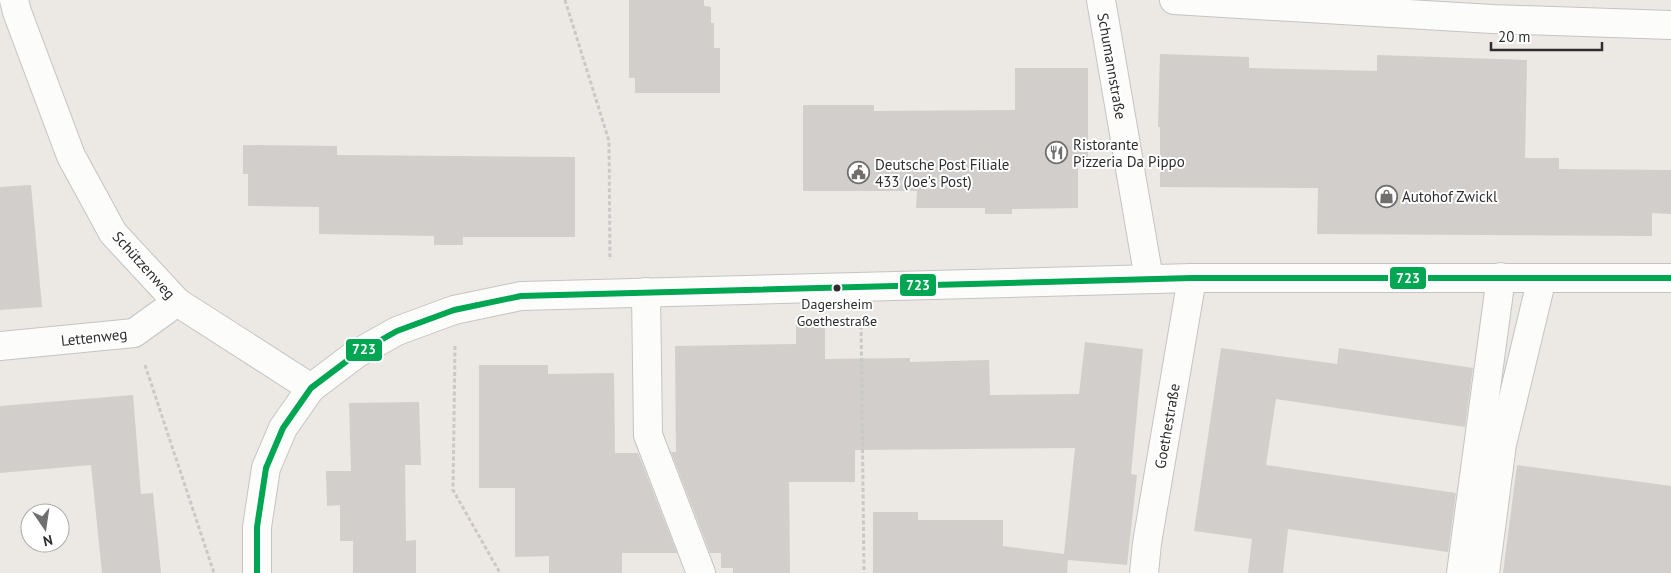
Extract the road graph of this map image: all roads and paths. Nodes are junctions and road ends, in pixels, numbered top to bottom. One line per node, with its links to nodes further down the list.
1 (565, 0): 14 (path)
2 (1101, 0): 11 (street, Schumannstraße)
3 (1174, 0): 5 (street)
4 (10, 8): 15 (street, Schützenweg)
5 (1492, 10): 6 (street)
6 (1671, 25)
7 (1501, 277): 8 (street); 9 (street); 26 (street)
8 (1192, 278): 11 (street); 25 (street, Goethestraße)
9 (1542, 278): 10 (street); 27 (street)
10 (1671, 278)
11 (1149, 279): 12 (street)
12 (862, 286): 13 (street); 24 (path)
13 (646, 292): 14 (street); 23 (street)
14 (610, 294): 16 (street)
15 (177, 302): 17 (street, Lettenweg); 19 (street, Schützenweg)
16 (454, 310): 19 (street); 22 (path)
17 (134, 333): 18 (street, Lettenweg); 20 (path)
18 (0, 346)
19 (311, 388): 21 (street)
20 (214, 573)
21 (257, 573)
22 (500, 573)
23 (701, 573)
24 (864, 573)
25 (1144, 573)
26 (1461, 573)
27 (1485, 573)

